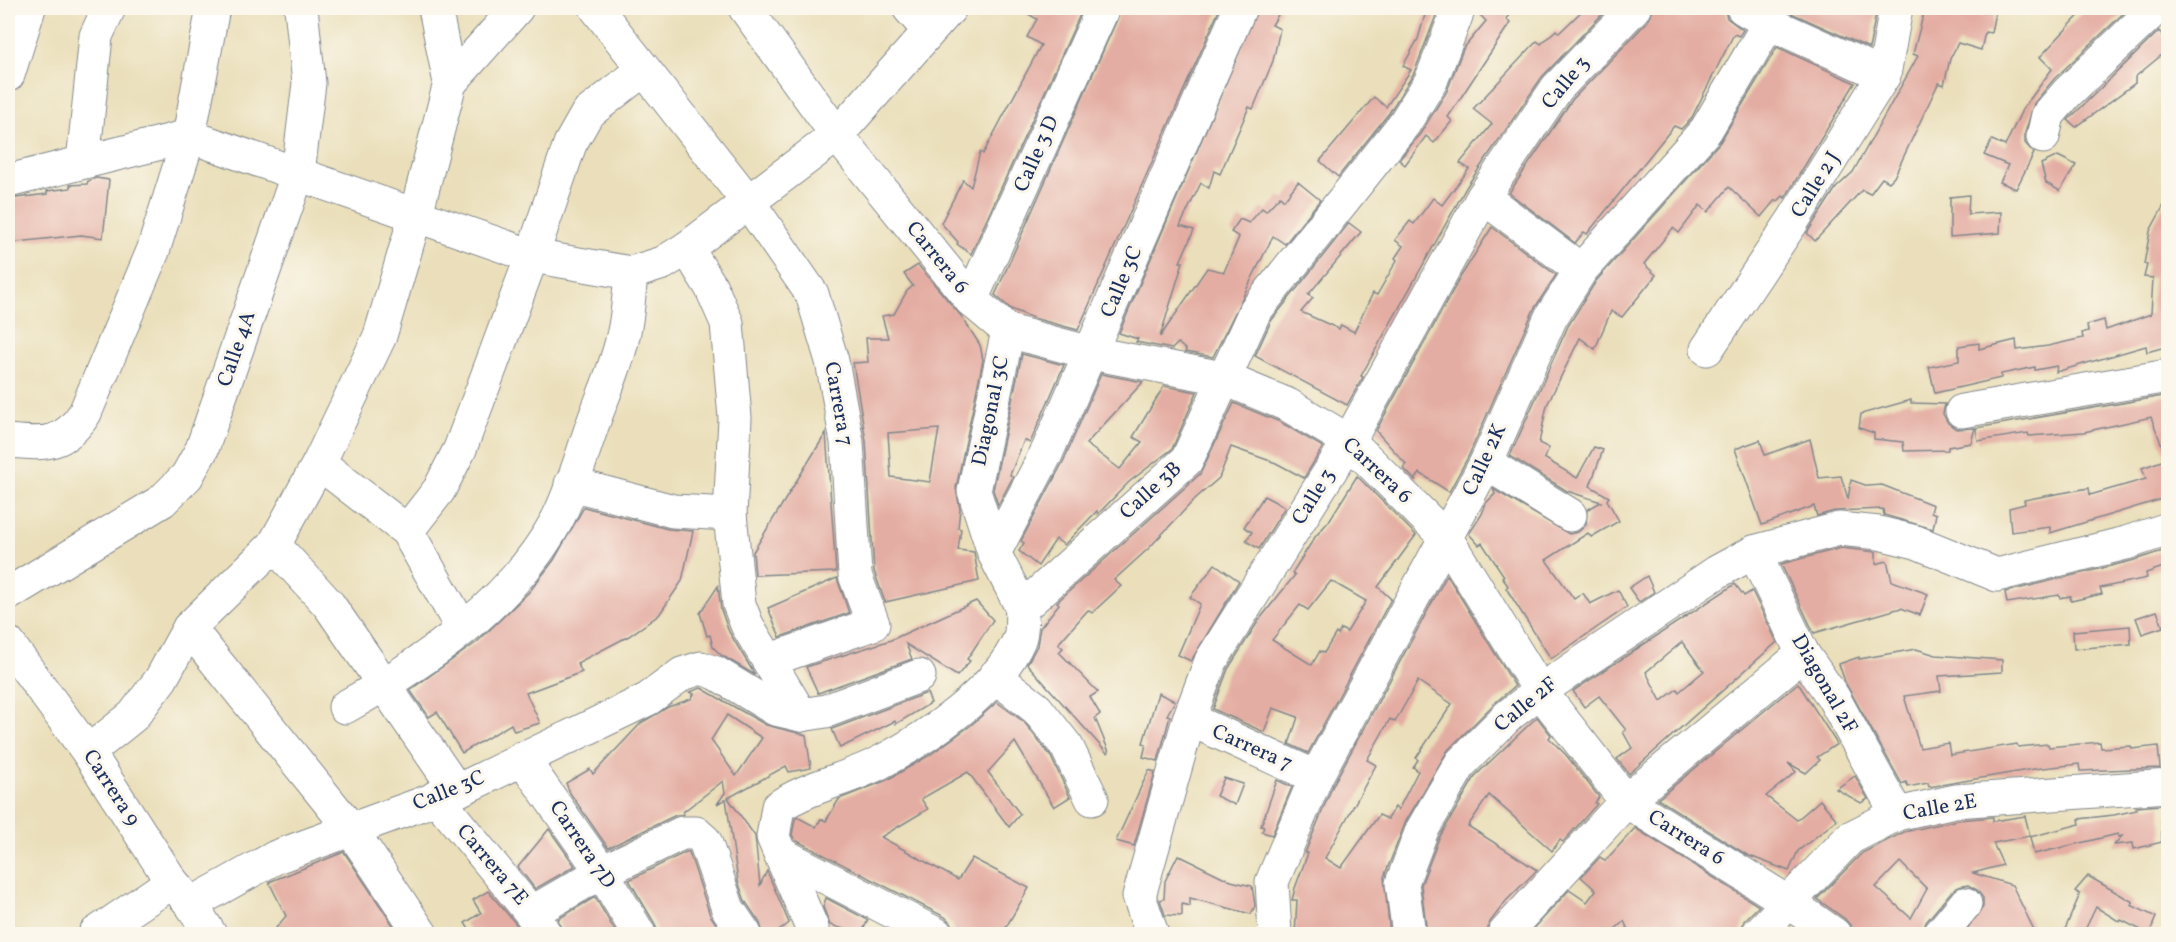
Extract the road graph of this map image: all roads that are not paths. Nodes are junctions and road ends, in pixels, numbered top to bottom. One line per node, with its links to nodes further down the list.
1 (29, 8): 18 (street)
2 (109, 8): 24 (street)
3 (213, 8): 22 (street)
4 (301, 8): 25 (street, Calle 4A)
5 (435, 8): 20 (street)
6 (517, 8): 20 (street)
7 (596, 8): 17 (street, Carrera 7)
8 (745, 8): 21 (street, Carrera 6)
9 (1103, 8): 34 (street, Calle 3 D)
10 (1240, 8): 37 (street, Calle 3C)
11 (1459, 8): 39 (street, Calle 3B)
12 (1634, 8): 27 (street, Calle 3)
13 (1896, 8): 19 (street, Calle 2 J)
14 (2156, 8): 23 (street)
15 (929, 15): 21 (street)
16 (1756, 15): 19 (street); 32 (street, Calle 2K)
17 (643, 70): 28 (street, Carrera 7); 31 (street)
18 (8, 75)
19 (1884, 75): 36 (street, Calle 2 J)
20 (450, 82): 29 (street)
21 (837, 135): 28 (street); 34 (street, Carrera 6)
22 (189, 136): 24 (street); 25 (street); 41 (street)
23 (2043, 137)
24 (83, 162): 26 (street)
25 (298, 173): 29 (street); 54 (street, Calle 4A)
26 (8, 181)
27 (1483, 197): 32 (street); 42 (street, Calle 3)
28 (749, 202): 30 (street); 60 (street, Carrera 7)
29 (416, 214): 31 (street); 43 (street)
30 (687, 248): 33 (street); 46 (street)
31 (532, 256): 33 (street); 49 (street)
32 (1581, 270): 44 (street, Calle 2K)
33 (631, 273): 45 (street)
34 (971, 300): 35 (street, Carrera 6)
35 (1008, 331): 37 (street, Carrera 6); 53 (street, Diagonal 3C)
36 (1707, 350)
37 (1091, 353): 39 (street, Carrera 6); 53 (street, Calle 3C)
38 (2169, 375): 40 (street)
39 (1223, 378): 42 (street, Carrera 6); 55 (street, Calle 3B)
40 (1962, 411)
41 (8, 441)
42 (1349, 441): 50 (street, Carrera 6); 67 (street, Calle 3)
43 (319, 463): 49 (street); 51 (street)
44 (1486, 463): 47 (street); 50 (street, Calle 2K)
45 (571, 484): 46 (street); 57 (street)
46 (730, 514): 60 (street)
47 (1570, 515)
48 (2169, 529): 52 (street, Calle 2F)
49 (407, 531): 57 (street)
50 (1446, 538): 64 (street, Carrera 6); 70 (street, Calle 2K)
51 (274, 545): 56 (street); 63 (street, Carrera 7E)
52 (1754, 552): 59 (street, Diagonal 2F); 64 (street, Calle 2F)
53 (994, 553): 55 (street)
54 (8, 594)
55 (1022, 608): 62 (street)
56 (189, 628): 68 (street); 76 (street)
57 (462, 628): 63 (street)
58 (8, 643): 68 (street, Carrera 9)
59 (1803, 654): 74 (street); 75 (street, Diagonal 2F)
60 (770, 660): 66 (street)
61 (919, 676): 66 (street)
62 (995, 676): 73 (street); 77 (street)
63 (386, 684): 65 (street); 72 (street, Carrera 7E)
64 (1540, 691): 74 (street, Carrera 6); 92 (street, Calle 2F)
65 (345, 707)
66 (801, 715): 69 (street, Calle 3C)
67 (1189, 719): 70 (street, Carrera 7); 90 (street, Calle 3)
68 (88, 752): 79 (street, Carrera 9)
69 (522, 758): 72 (street, Calle 3C); 78 (street, Carrera 7D)
70 (1316, 777): 91 (street, Calle 2K)
71 (2169, 786): 75 (street, Calle 2E)
72 (447, 794): 76 (street, Calle 3C); 82 (street, Carrera 7E)
73 (1092, 799)
74 (1626, 801): 80 (street, Carrera 6); 93 (street)
75 (1897, 814): 80 (street, Calle 2E)
76 (350, 828): 79 (street, Calle 3C); 85 (street)
77 (781, 854): 88 (street); 89 (street)
78 (602, 872): 82 (street); 86 (street, Carrera 7D); 87 (street)
79 (181, 893): 83 (street, Calle 3C); 84 (street, Carrera 9)
80 (1788, 902): 94 (street, Calle 2E); 95 (street, Carrera 6)
81 (1965, 904): 96 (street)
82 (538, 924)
83 (95, 934)
84 (210, 934)
85 (421, 934)
86 (639, 934)
87 (745, 934)
88 (812, 934)
89 (936, 934)
90 (1152, 934)
91 (1275, 934)
92 (1409, 934)
93 (1504, 934)
94 (1758, 934)
95 (1834, 934)
96 (1940, 934)

